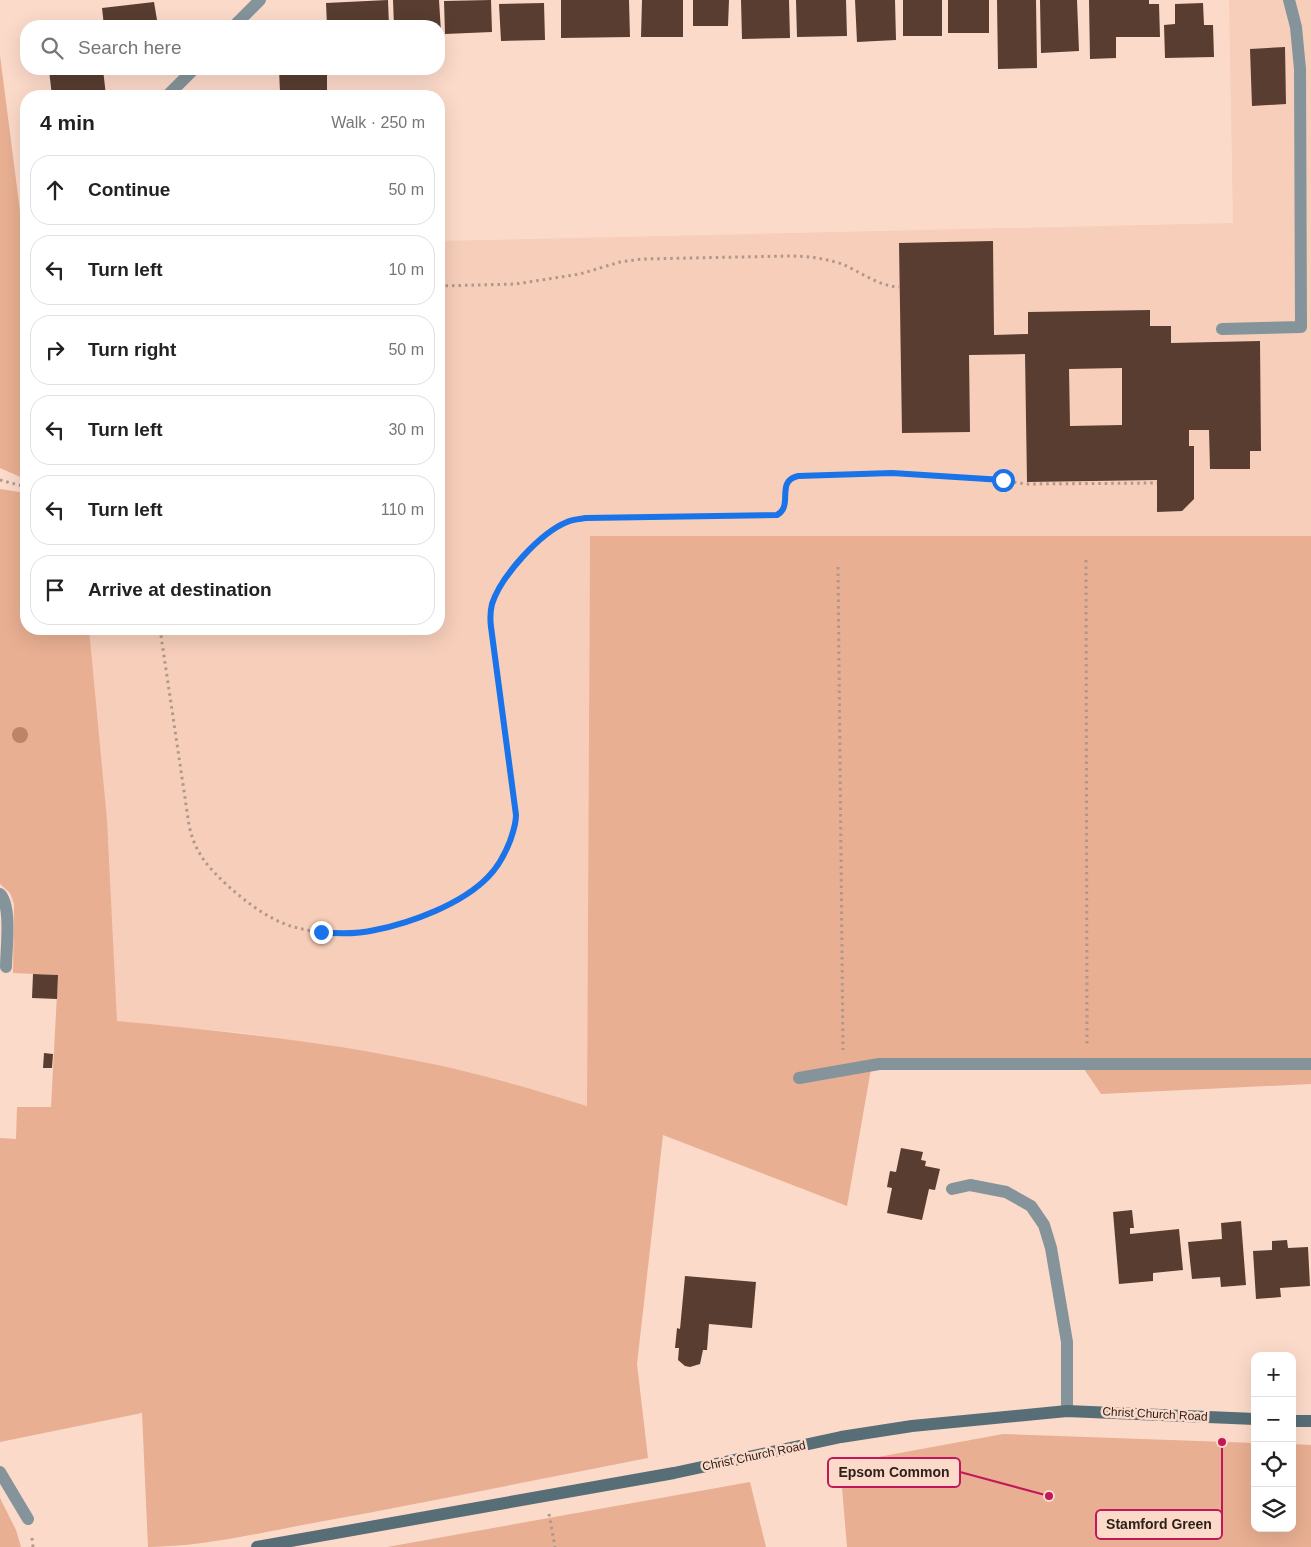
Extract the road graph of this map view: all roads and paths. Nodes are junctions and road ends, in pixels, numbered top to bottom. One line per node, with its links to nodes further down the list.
1 (260, 0): 3 (street)
2 (1290, 0): 8 (street)
3 (240, 20)
4 (188, 75): 5 (street)
5 (174, 90)
6 (445, 286): 7 (path)
7 (899, 287)
8 (1222, 328)
9 (0, 480): 11 (path)
10 (1157, 483): 14 (path)
11 (20, 486)
12 (1086, 560): 18 (path)
13 (838, 566): 19 (path)
14 (161, 635)
15 (0, 894): 16 (street)
16 (6, 967)
17 (1311, 1064): 18 (street)
18 (1087, 1065): 19 (street)
19 (843, 1070): 20 (street)
20 (799, 1078)
21 (952, 1189): 22 (street)
22 (1067, 1411): 23 (main road, Christ Church Road); 27 (main road, Christ Church Road)
23 (1251, 1419)
24 (1296, 1420): 25 (main road)
25 (1311, 1421)
26 (0, 1472): 28 (street)
27 (546, 1496): 29 (main road, Christ Church Road); 30 (path)
28 (28, 1519)
29 (257, 1547)
30 (555, 1547)

